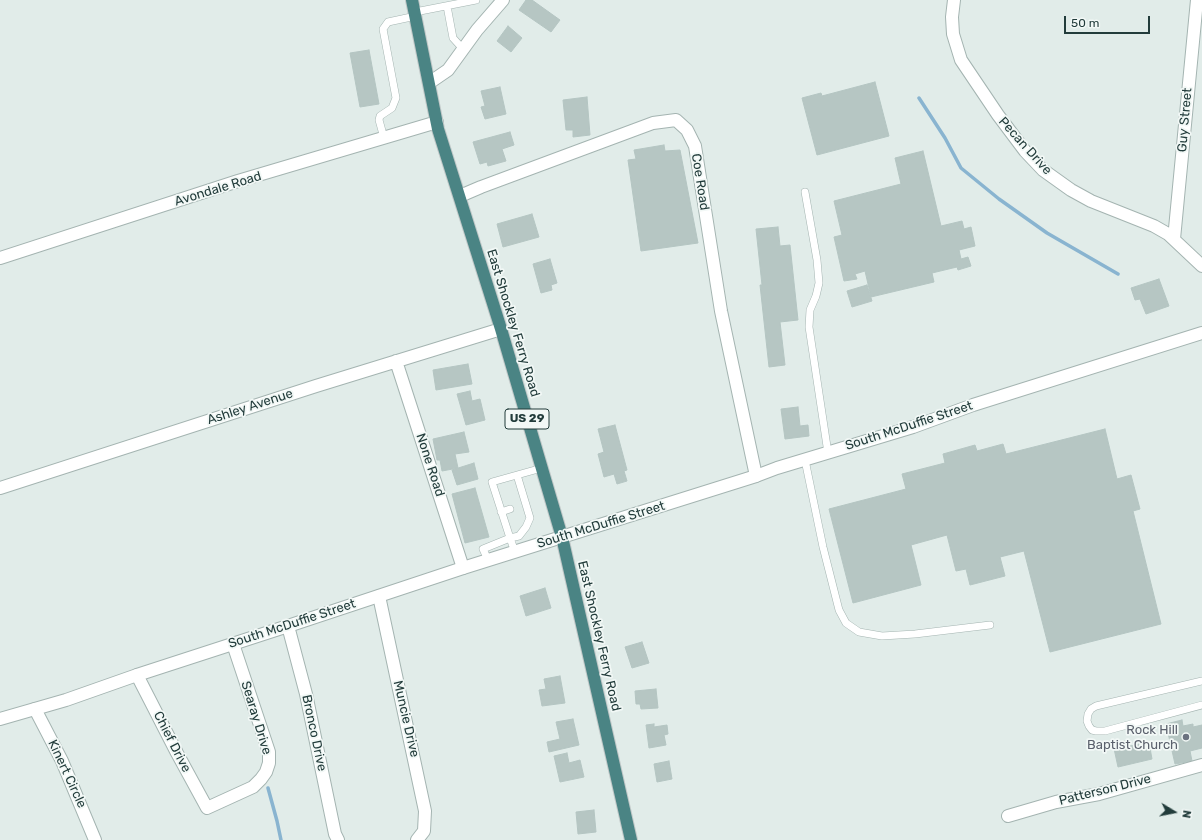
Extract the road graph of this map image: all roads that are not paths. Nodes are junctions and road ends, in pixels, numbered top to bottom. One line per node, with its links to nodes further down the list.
1 (476, 0): 5 (lane)
2 (954, 0): 13 (street, Pecan Drive)
3 (1197, 0): 13 (street, Guy Street)
4 (500, 1): 7 (street)
5 (447, 6): 6 (lane); 7 (lane)
6 (414, 9): 8 (highway, East Shockley Ferry Road / US 29); 10 (lane)
7 (463, 49): 8 (street)
8 (428, 83): 9 (highway, East Shockley Ferry Road / US 29)
9 (437, 122): 10 (street, Avondale Road); 12 (highway, East Shockley Ferry Road / US 29)
10 (384, 138): 14 (street, Avondale Road)
11 (805, 192): 19 (lane)
12 (460, 196): 16 (highway, East Shockley Ferry Road / US 29); 23 (street, Coe Road)
13 (1174, 240): 15 (street, Pecan Drive)
14 (0, 258)
15 (1202, 266)
16 (501, 329): 18 (street, Ashley Avenue); 21 (highway, East Shockley Ferry Road / US 29)
17 (1202, 333): 19 (street, South McDuffie Street)
18 (396, 361): 24 (street, Ashley Avenue); 31 (street, None Road)
19 (828, 453): 20 (street, South McDuffie Street)
20 (805, 460): 23 (street, South McDuffie Street); 33 (lane)
21 (542, 468): 22 (lane); 27 (highway, East Shockley Ferry Road / US 29)
22 (517, 475): 26 (lane); 28 (lane)
23 (756, 476): 27 (street, South McDuffie Street)
24 (0, 488)
25 (510, 509): 26 (lane)
26 (501, 512): 28 (lane)
27 (562, 537): 29 (street, South McDuffie Street); 47 (highway, East Shockley Ferry Road / US 29)
28 (510, 538): 29 (lane); 30 (lane)
29 (515, 552): 30 (street, South McDuffie Street)
30 (488, 560): 31 (street, South McDuffie Street)
31 (464, 568): 32 (street, South McDuffie Street)
32 (379, 596): 34 (street, South McDuffie Street); 46 (street, Muncie Drive)
33 (990, 625)
34 (288, 626): 35 (street, South McDuffie Street); 45 (street, Bronco Drive)
35 (233, 644): 36 (street, South McDuffie Street); 42 (street, Searay Drive)
36 (137, 675): 39 (street, South McDuffie Street); 42 (street, Chief Drive)
37 (1202, 681): 38 (lane)
38 (1202, 705)
39 (35, 709): 40 (street, South McDuffie Street); 44 (street, Kinert Circle)
40 (0, 719)
41 (1202, 765): 43 (street, Patterson Drive)
42 (207, 808)
43 (1008, 816)
44 (95, 840)
45 (338, 840)
46 (417, 840)
47 (631, 840)

